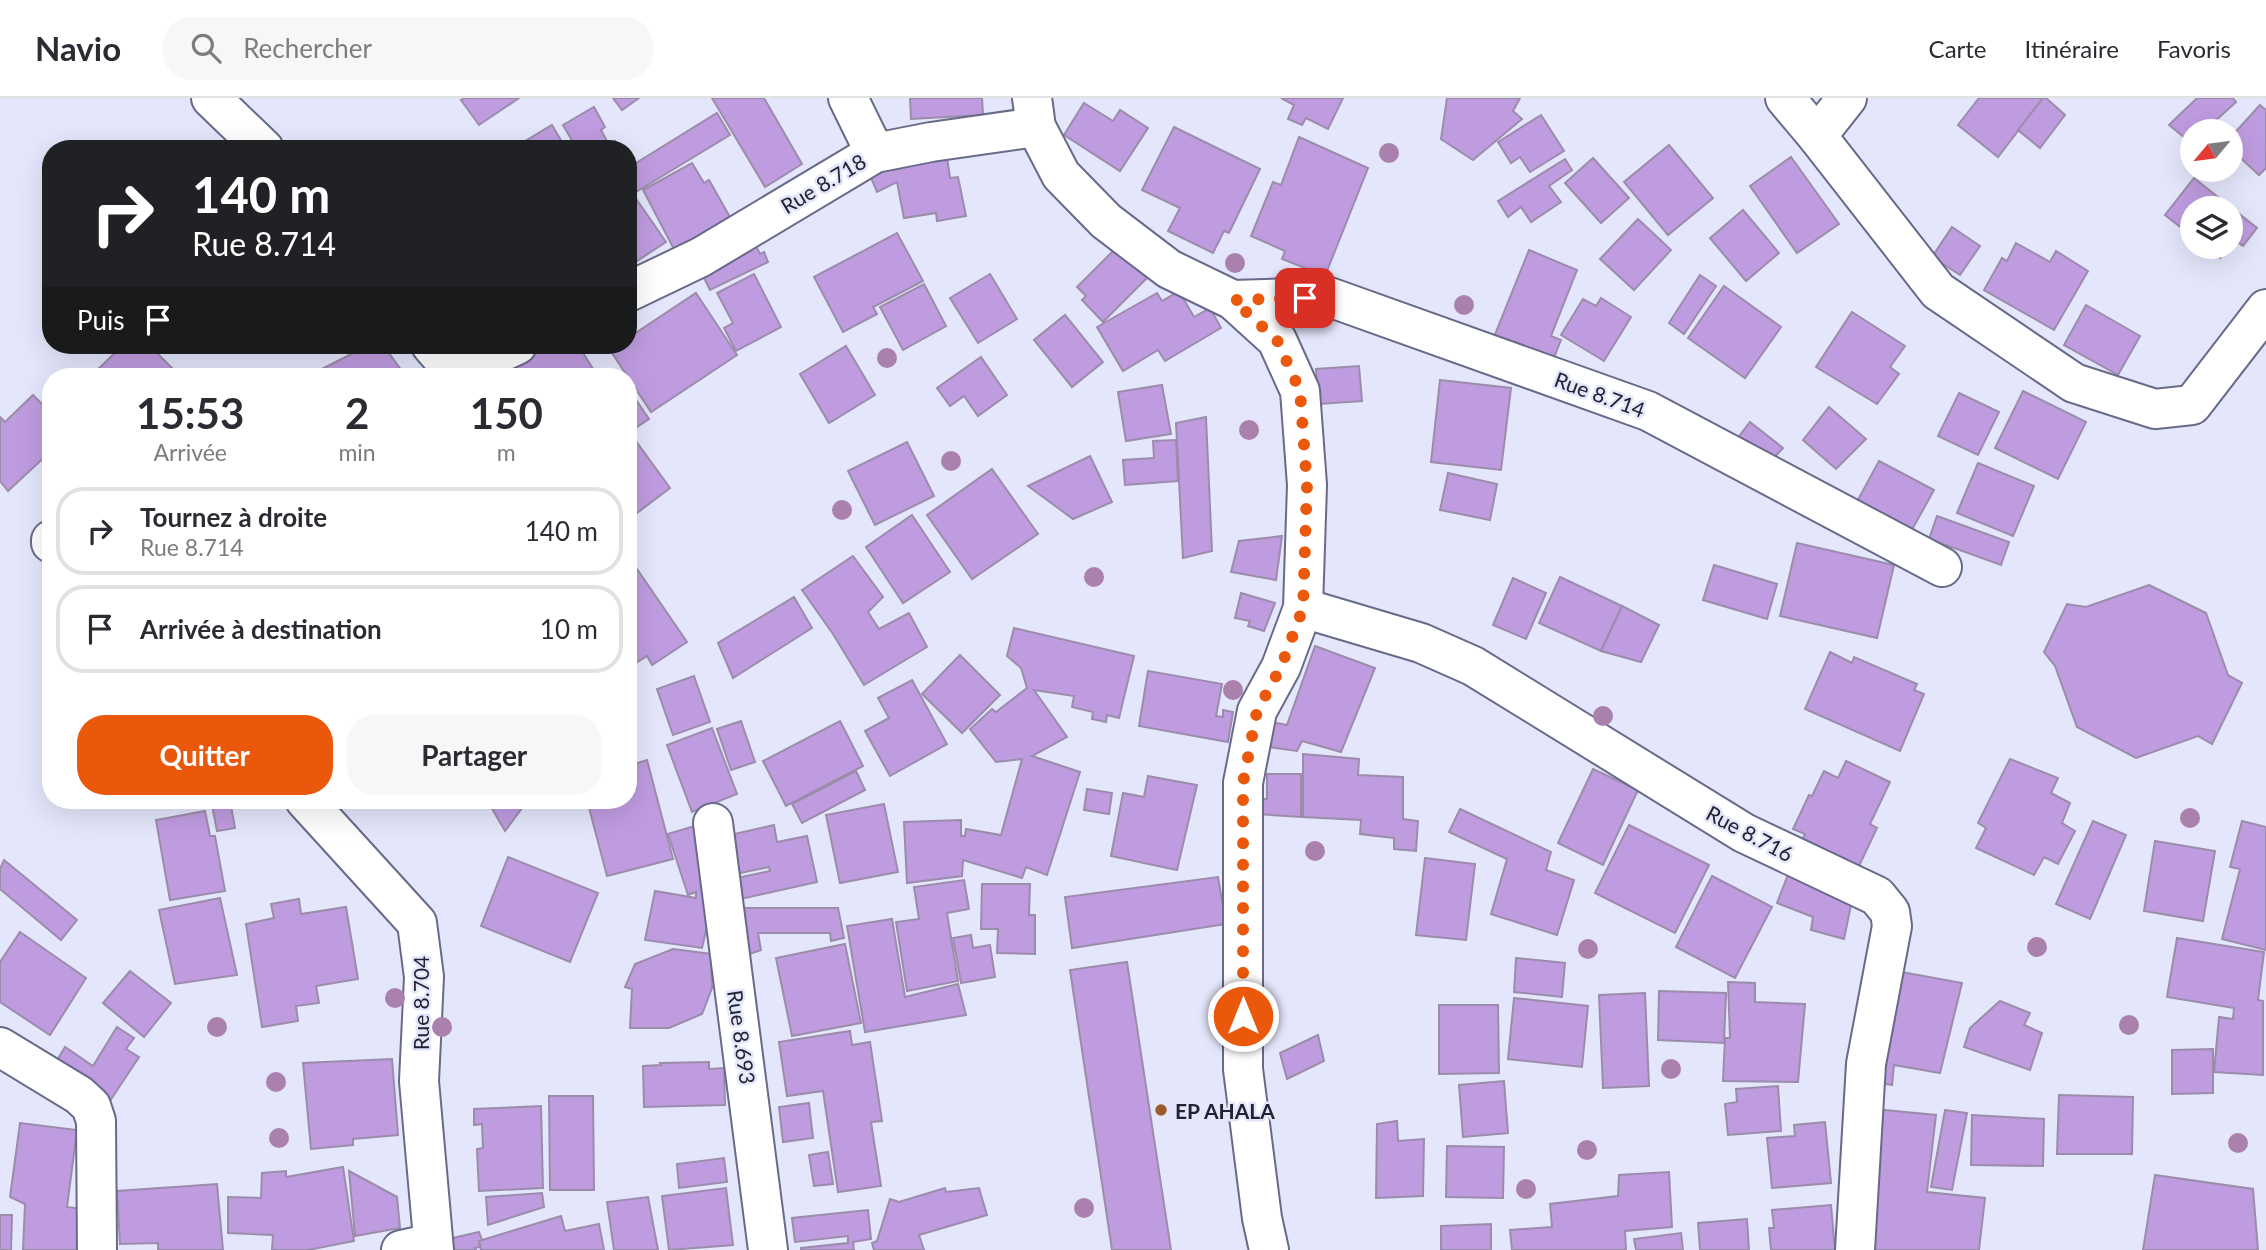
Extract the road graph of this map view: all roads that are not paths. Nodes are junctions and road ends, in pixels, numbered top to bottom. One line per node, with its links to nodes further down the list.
1 (211, 98): 7 (street)
2 (848, 98): 8 (street)
3 (1785, 98): 6 (street)
4 (1847, 98): 6 (street)
5 (1034, 113): 8 (street, Rue 8.718); 10 (street)
6 (1817, 136): 11 (street)
7 (255, 140)
8 (875, 153): 9 (street, Rue 8.718)
9 (637, 288)
10 (1233, 300): 14 (street, Rue 8.714); 15 (street)
11 (2266, 309)
12 (497, 354): 13 (street)
13 (444, 356)
14 (1942, 567)
15 (1303, 608): 22 (street); 23 (street, Rue 8.716)
16 (313, 809): 19 (street, Rue 8.704)
17 (713, 823): 21 (street, Rue 8.693)
18 (0, 1046): 20 (street)
19 (423, 1248)
20 (97, 1250)
21 (768, 1250)
22 (1269, 1250)
23 (1855, 1250)

